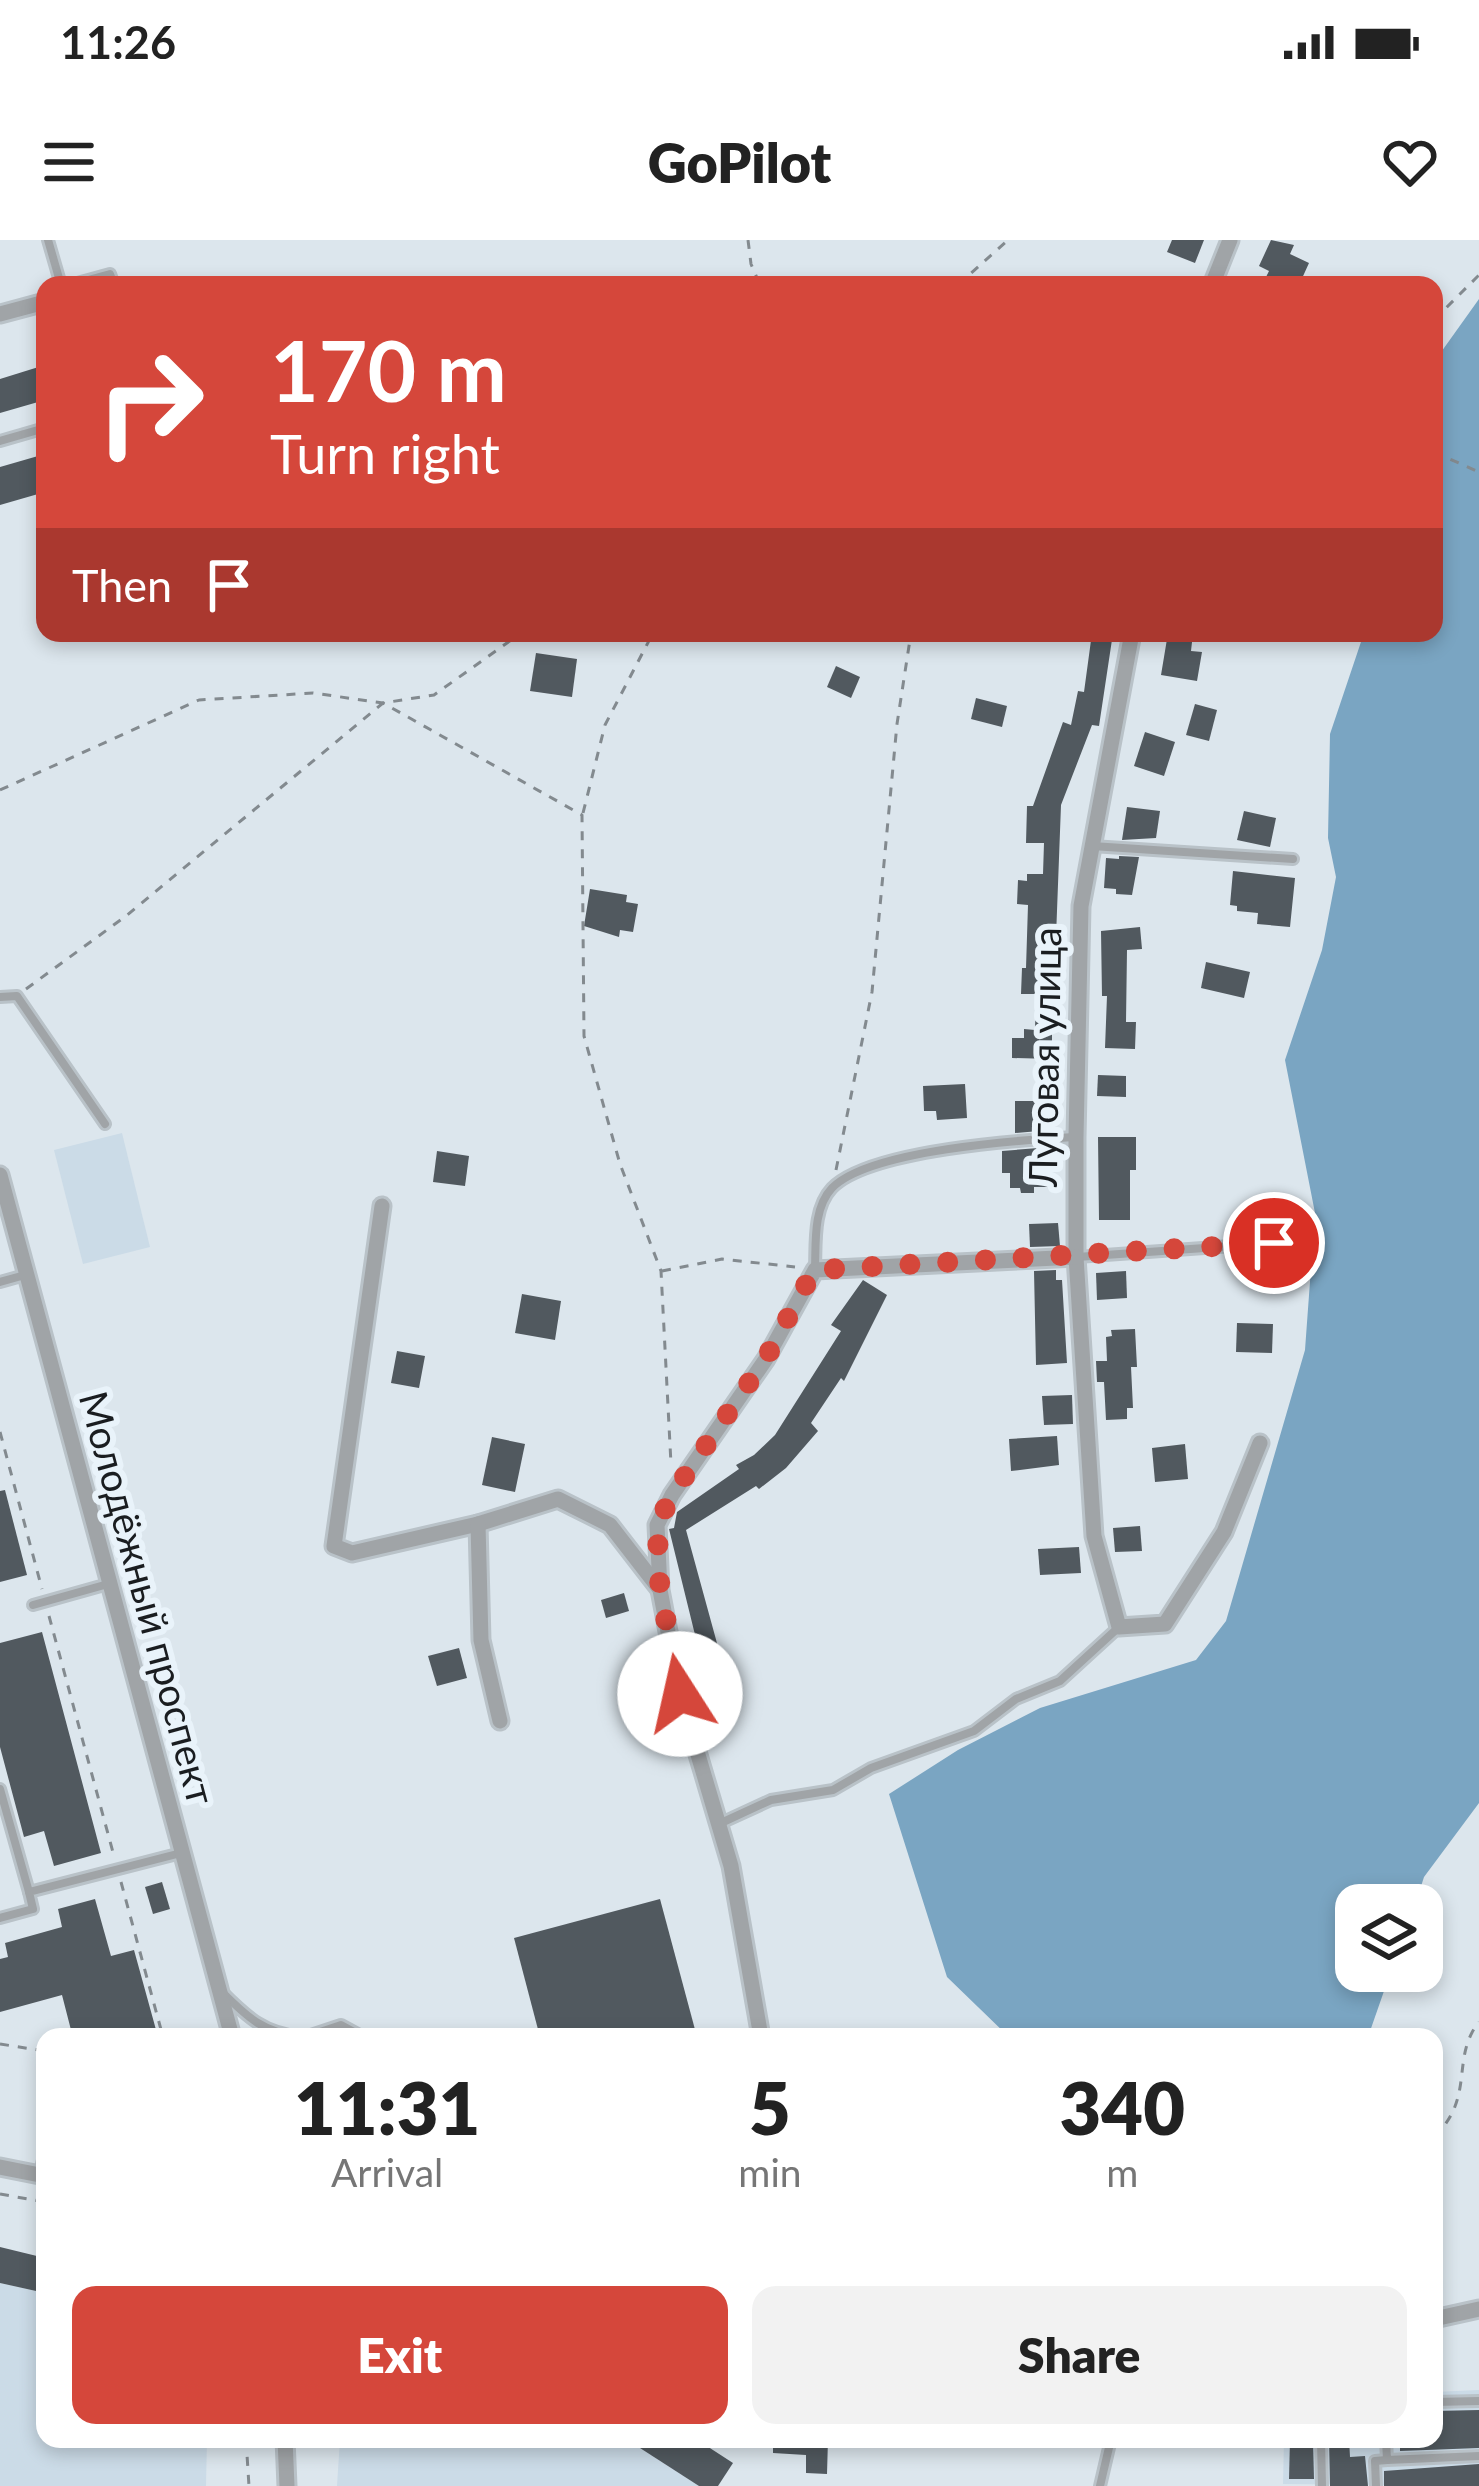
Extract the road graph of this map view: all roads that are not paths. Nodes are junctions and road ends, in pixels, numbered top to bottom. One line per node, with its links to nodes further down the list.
1 (48, 240): 3 (lane)
2 (1230, 240): 4 (street)
3 (62, 276)
4 (1216, 276)
5 (36, 304): 6 (street)
6 (0, 314)
7 (36, 431): 8 (lane)
8 (0, 441)
9 (1130, 642): 10 (street, Луговая улица)
10 (1092, 846): 11 (lane); 14 (street, Луговая улица)
11 (1293, 859)
12 (0, 998): 13 (lane)
13 (106, 1124)
14 (1076, 1137): 18 (street, Луговая улица); 19 (lane)
15 (0, 1175): 20 (street, Молодёжный проспект)
16 (382, 1207): 23 (street)
17 (1274, 1243): 18 (lane)
18 (1076, 1257): 19 (street); 27 (street, Луговая улица)
19 (814, 1270): 25 (street)
20 (27, 1274): 21 (lane); 24 (street, Молодёжный проспект)
21 (0, 1282)
22 (1261, 1443): 27 (street)
23 (478, 1524): 25 (street); 28 (street)
24 (109, 1584): 26 (lane); 31 (street, Молодёжный проспект)
25 (660, 1589): 30 (street)
26 (33, 1606)
27 (1119, 1627): 30 (lane)
28 (500, 1721)
29 (0, 1789): 32 (lane)
30 (721, 1823): 37 (street)
31 (181, 1853): 32 (lane); 34 (street, Молодёжный проспект)
32 (29, 1892): 33 (lane)
33 (0, 1918)
34 (222, 1992): 35 (street, Молодёжный проспект); 36 (lane)
35 (230, 2028)
36 (262, 2028)
37 (759, 2028)
38 (0, 2168): 39 (street)
39 (36, 2174)
40 (1479, 2309): 41 (street)
41 (1443, 2316)
42 (1479, 2401): 43 (lane)
43 (1443, 2402)
44 (285, 2448): 50 (street)
45 (1109, 2448): 51 (lane)
46 (1322, 2448): 52 (lane)
47 (1386, 2448): 49 (lane)
48 (1479, 2456): 49 (lane)
49 (1387, 2460): 53 (lane)
50 (286, 2486)
51 (1100, 2486)
52 (1322, 2486)
53 (1376, 2486)

